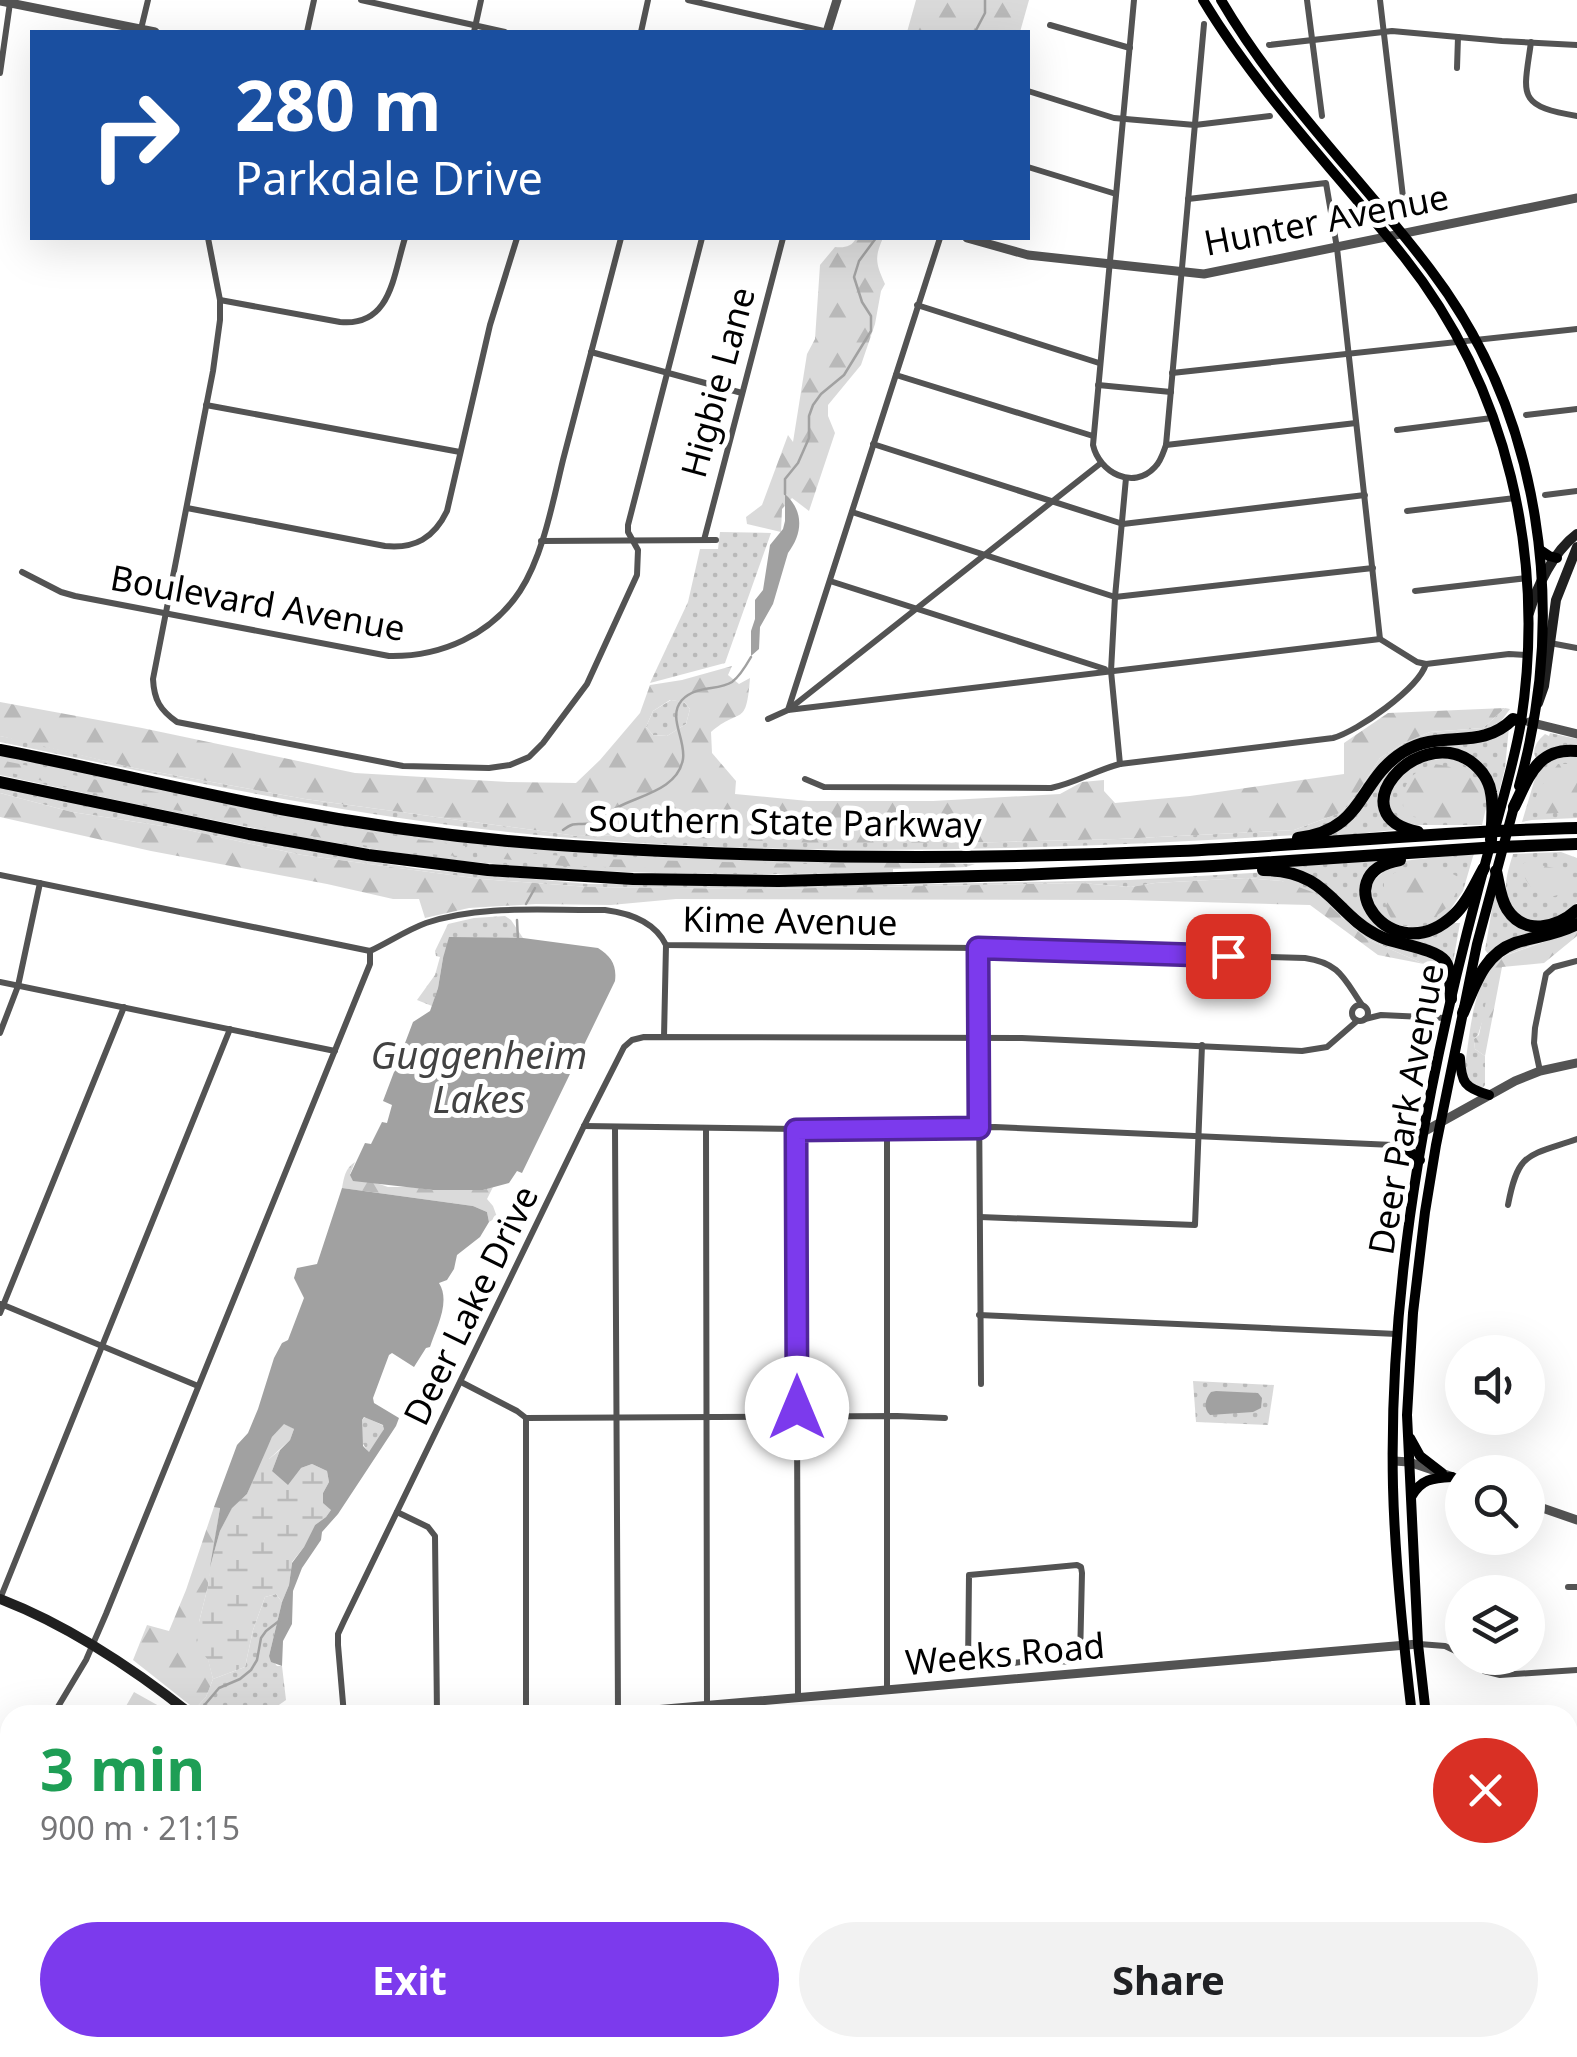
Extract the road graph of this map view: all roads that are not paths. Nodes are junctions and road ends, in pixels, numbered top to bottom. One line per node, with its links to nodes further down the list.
1 (148, 0): 16 (street)
2 (314, 0): 19 (street)
3 (360, 0): 17 (street)
4 (481, 0): 17 (street)
5 (648, 0): 20 (street)
6 (688, 0): 21 (street)
7 (837, 0): 22 (street)
8 (1134, 0): 29 (street)
9 (1203, 0): 44 (main road)
10 (1221, 0): 43 (main road)
11 (1307, 0): 25 (street)
12 (1380, 0): 23 (street)
13 (5, 2): 16 (street); 31 (street)
14 (1050, 24): 29 (street)
15 (1204, 24): 37 (street)
16 (142, 29): 18 (street)
17 (474, 29)
18 (147, 30)
19 (307, 30)
20 (641, 30)
21 (818, 30)
22 (828, 30)
23 (1384, 32): 24 (street); 25 (street); 42 (street)
24 (1458, 37): 26 (street); 30 (street)
25 (1312, 40): 27 (street); 34 (street)
26 (1531, 42): 28 (street); 35 (street)
27 (1268, 45)
28 (1577, 45)
29 (1130, 48): 36 (street)
30 (1457, 68)
31 (0, 74)
32 (1030, 93): 36 (street)
33 (1270, 116): 37 (street)
34 (1322, 116)
35 (1577, 116)
36 (1123, 118): 37 (street); 39 (street)
37 (1195, 125): 41 (street)
38 (1030, 167): 39 (street)
39 (1116, 194): 54 (street)
40 (1577, 198): 43 (street, Hunter Avenue)
41 (1188, 199): 53 (street); 55 (street)
42 (1405, 214)
43 (1403, 235): 44 (street, Hunter Avenue); 59 (main road)
44 (1388, 238): 53 (street, Hunter Avenue); 60 (main road)
45 (208, 240): 56 (street)
46 (403, 240): 56 (street)
47 (516, 240): 79 (street)
48 (620, 240): 61 (street, Boulevard Avenue)
49 (701, 240): 64 (street)
50 (782, 240): 69 (street, Higbie Lane)
51 (939, 240): 57 (street)
52 (974, 240): 54 (street, Hunter Avenue)
53 (1337, 248): 55 (street, Hunter Avenue); 62 (street)
54 (1109, 264): 55 (street, Hunter Avenue); 63 (street)
55 (1182, 272): 65 (street)
56 (220, 300): 70 (street)
57 (918, 305): 63 (street); 66 (street)
58 (1577, 329): 59 (street)
59 (1476, 340): 60 (street); 97 (main road)
60 (1460, 342): 62 (street); 73 (main road)
61 (591, 352): 64 (street); 95 (street, Boulevard Avenue)
62 (1349, 354): 65 (street); 74 (street)
63 (1099, 363): 67 (street)
64 (667, 373): 69 (street); 92 (street)
65 (1172, 373): 68 (street)
66 (896, 375): 76 (street); 77 (street)
67 (1098, 385): 68 (street); 76 (street)
68 (1171, 392): 78 (street)
69 (742, 393): 93 (street, Higbie Lane)
70 (206, 405): 79 (street); 87 (street)
71 (1577, 409): 72 (street)
72 (1526, 416)
73 (1493, 418): 75 (street); 85 (main road)
74 (1356, 423): 78 (street); 83 (street)
75 (1397, 430)
76 (1093, 436): 80 (street)
77 (873, 444): 86 (street); 89 (street)
78 (1166, 445): 81 (street)
79 (461, 452): 87 (street)
80 (1101, 463): 81 (street); 86 (street)
81 (1126, 478): 90 (street)
82 (1577, 491): 84 (street)
83 (1365, 495): 90 (street); 100 (street)
84 (1546, 495)
85 (1516, 498): 88 (street); 102 (main road)
86 (1053, 500): 90 (street); 98 (street)
87 (187, 508): 108 (street)
88 (1408, 511)
89 (852, 512): 98 (street); 104 (street)
90 (1123, 524): 106 (street)
91 (1577, 534): 99 (main road, Deer Park Avenue)
92 (632, 540): 93 (street); 95 (street); 108 (street)
93 (704, 540): 94 (street)
94 (716, 540)
95 (541, 541): 108 (street, Boulevard Avenue)
96 (1577, 547): 111 (main road, Deer Park Avenue)
97 (1540, 550): 99 (main road); 103 (main road)
98 (987, 554): 106 (street); 107 (street)
99 (1557, 558): 103 (main road, Deer Park Avenue)
100 (1373, 568): 106 (street); 110 (street)
101 (22, 572): 108 (street, Boulevard Avenue)
102 (1528, 578): 105 (street); 109 (main road)
103 (1543, 579): 109 (main road, Deer Park Avenue); 116 (main road)
104 (830, 581): 107 (street); 117 (street)
105 (1415, 591)
106 (1114, 597): 115 (street)
107 (916, 608): 115 (street); 117 (street)
108 (166, 614)
109 (1528, 616): 113 (main road, Deer Park Avenue)
110 (1380, 639): 114 (street); 115 (street)
111 (1549, 643): 112 (street); 116 (main road, Deer Park Avenue)
112 (1577, 648)
113 (1528, 656): 114 (street); 119 (main road, Deer Park Avenue)
114 (1426, 664): 123 (street)
115 (1111, 672): 117 (street); 123 (street)
116 (1538, 704): 119 (main road, Deer Park Avenue)
117 (788, 710): 118 (street)
118 (768, 720)
119 (1528, 722): 120 (street); 126 (main road, Deer Park Avenue); 132 (highway)
120 (1577, 734)
121 (0, 750): 132 (highway, Southern State Parkway)
122 (1577, 751): 126 (highway)
123 (1120, 764): 124 (street)
124 (805, 779)
125 (0, 782): 135 (highway, Southern State Parkway)
126 (1502, 809): 128 (highway); 129 (highway); 136 (main road, Deer Park Avenue)
127 (1577, 825): 128 (highway, Southern State Parkway)
128 (1435, 836): 132 (highway, Southern State Parkway)
129 (1491, 843): 136 (main road, Deer Park Avenue)
130 (1577, 844): 131 (highway, Southern State Parkway)
131 (1524, 845): 133 (highway, Southern State Parkway); 134 (highway)
132 (1247, 848)
133 (1428, 852): 135 (highway, Southern State Parkway); 136 (highway)
134 (1577, 854)
135 (1213, 866): 147 (highway)
136 (1490, 869): 139 (highway); 147 (main road, Deer Park Avenue); 149 (main road, Deer Park Avenue)
137 (0, 875): 138 (street)
138 (40, 883): 143 (street); 146 (street)
139 (1577, 910)
140 (1577, 924): 149 (highway)
141 (666, 946): 142 (street, Kime Avenue); 143 (street, Kime Avenue); 154 (street)
142 (978, 948): 150 (street, Kime Avenue); 156 (street)
143 (370, 951): 158 (street)
144 (1577, 961): 160 (street)
145 (0, 982): 146 (street)
146 (18, 986): 148 (street); 153 (street)
147 (1450, 999): 151 (main road, Deer Park Avenue)
148 (124, 1007): 152 (street); 176 (street)
149 (1463, 1012): 155 (main road, Deer Park Avenue)
150 (1359, 1013): 151 (street); 157 (street)
151 (1447, 1018): 169 (main road, Deer Park Avenue)
152 (230, 1028): 158 (street); 179 (street)
153 (0, 1033)
154 (664, 1037): 156 (street); 163 (street, Deer Lake Drive)
155 (1459, 1037): 161 (main road); 162 (main road, Deer Park Avenue)
156 (978, 1038): 157 (street); 166 (street)
157 (1202, 1045): 170 (street)
158 (335, 1051): 182 (street)
159 (1577, 1063): 160 (street)
160 (1540, 1071): 161 (street)
161 (1489, 1096): 162 (street)
162 (1442, 1122): 169 (street); 189 (main road, Deer Park Avenue)
163 (584, 1126): 164 (street); 180 (street, Deer Lake Drive)
164 (616, 1128): 165 (street); 186 (street)
165 (706, 1128): 168 (street); 187 (street)
166 (979, 1128): 167 (street); 170 (street); 175 (street)
167 (887, 1129): 168 (street); 183 (street)
168 (796, 1130): 184 (street)
169 (1425, 1132): 172 (street); 173 (main road, Deer Park Avenue)
170 (1198, 1135): 172 (street); 175 (street)
171 (1577, 1139): 174 (street)
172 (1397, 1144): 173 (main road)
173 (1420, 1160): 178 (main road, Deer Park Avenue)
174 (1508, 1206)
175 (980, 1216): 177 (street)
176 (1, 1307): 179 (street)
177 (979, 1315): 178 (street); 181 (street)
178 (1398, 1334): 190 (main road, Deer Park Avenue)
179 (100, 1346): 182 (street); 199 (street)
180 (461, 1382): 185 (street); 197 (street, Deer Lake Drive)
181 (981, 1384)
182 (198, 1386): 201 (street)
183 (887, 1416): 184 (street); 188 (street); 211 (street)
184 (797, 1417): 187 (street); 212 (street)
185 (526, 1418): 186 (street); 219 (street)
186 (616, 1418): 187 (street); 220 (street)
187 (707, 1418): 221 (street)
188 (945, 1418)
189 (1408, 1431): 191 (main road, Deer Park Avenue); 192 (main road)
190 (1394, 1460): 191 (street); 202 (main road, Deer Park Avenue)
191 (1409, 1462): 193 (street); 195 (main road, Deer Park Avenue)
192 (1445, 1472)
193 (1445, 1475)
194 (1445, 1478): 195 (main road)
195 (1410, 1498): 200 (main road, Deer Park Avenue)
196 (1545, 1509): 198 (street)
197 (397, 1512): 217 (street, Deer Lake Drive); 218 (street)
198 (1577, 1520)
199 (0, 1599): 201 (main road)
200 (1418, 1644): 202 (street, Weeks Road); 203 (street); 225 (main road, Deer Park Avenue)
201 (93, 1645): 208 (main road); 214 (street)
202 (1404, 1646): 209 (street, Weeks Road); 224 (main road, Deer Park Avenue)
203 (1445, 1646)
204 (1034, 1661): 205 (street); 205 (street); 209 (street)
205 (1017, 1662): 210 (street)
206 (1577, 1670): 207 (street)
207 (1545, 1672)
208 (134, 1674): 215 (main road); 216 (main road)
209 (1035, 1678): 210 (street, Weeks Road)
210 (1018, 1679): 211 (street, Weeks Road)
211 (887, 1691): 212 (street, Weeks Road)
212 (798, 1698): 213 (street, Weeks Road)
213 (749, 1702): 222 (street, Weeks Road); 223 (street)
214 (59, 1705)
215 (170, 1705)
216 (179, 1705)
217 (343, 1705)
218 (437, 1705)
219 (526, 1705)
220 (618, 1705)
221 (707, 1705)
222 (718, 1705)
223 (749, 1705)
224 (1411, 1705)
225 (1425, 1705)

